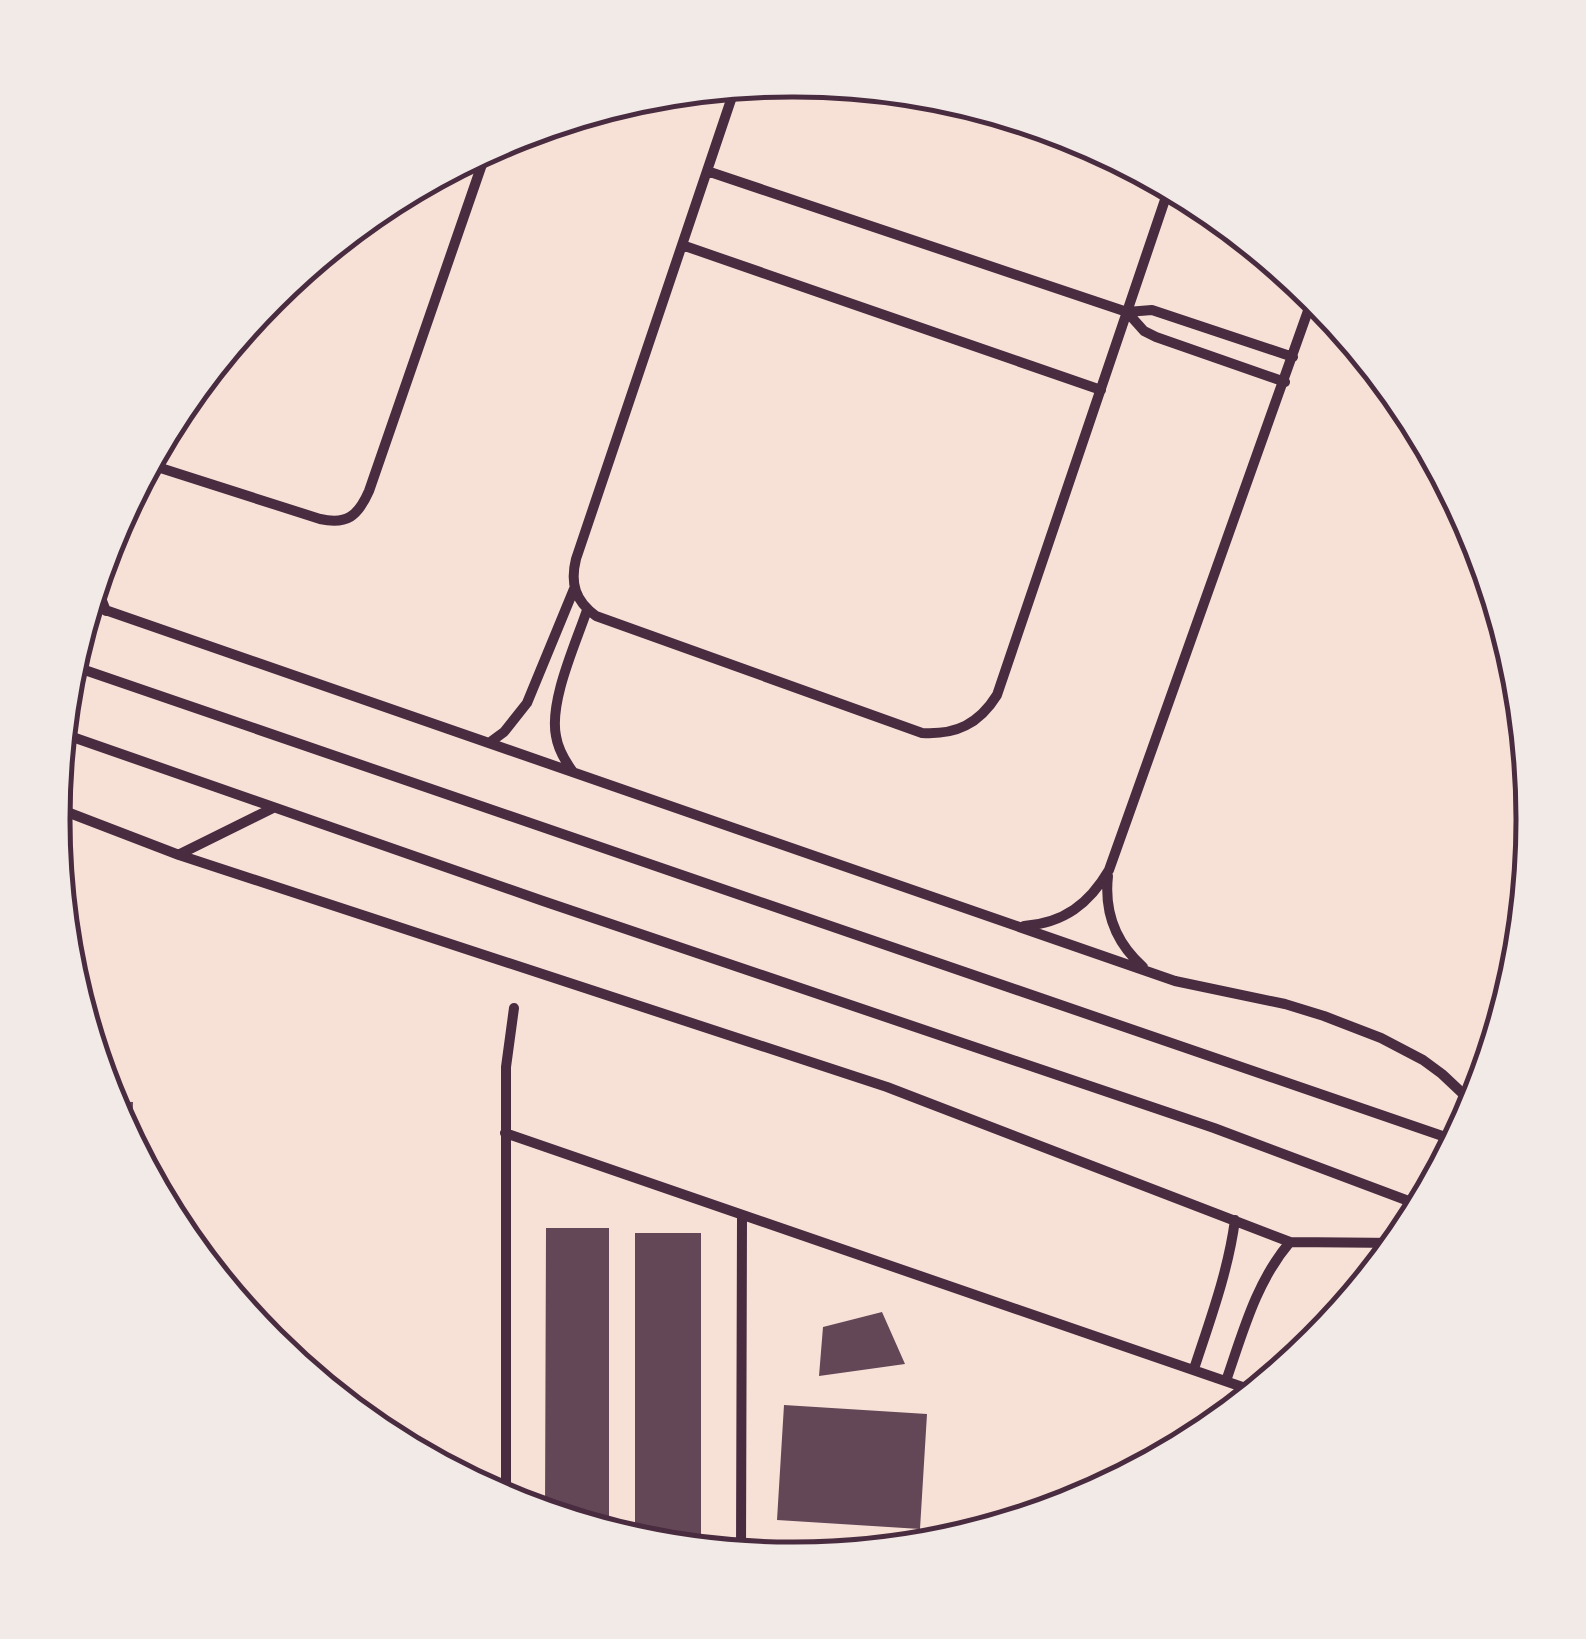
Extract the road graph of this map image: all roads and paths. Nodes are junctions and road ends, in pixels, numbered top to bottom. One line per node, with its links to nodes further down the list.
1 (731, 100): 3 (street)
2 (481, 168): 11 (street)
3 (707, 170): 5 (street); 6 (street)
4 (1165, 200): 6 (street)
5 (682, 245): 10 (street); 12 (street)
6 (1127, 312): 8 (street); 9 (street); 10 (street)
7 (1308, 312): 8 (street)
8 (1293, 358): 9 (street)
9 (1285, 382): 24 (street)
10 (1100, 390): 15 (street)
11 (162, 468)
12 (574, 589): 15 (street); 19 (street)
13 (103, 604): 16 (street)
14 (102, 609): 16 (street)
15 (588, 610): 20 (street)
16 (106, 611): 19 (street)
17 (86, 670): 30 (street)
18 (75, 738): 21 (street)
19 (489, 743): 20 (street)
20 (573, 772): 25 (street)
21 (273, 808): 23 (street); 31 (street)
22 (70, 813): 23 (street)
23 (179, 855): 33 (street)
24 (1109, 870): 25 (street); 26 (street)
25 (1020, 926): 26 (street)
26 (1147, 971): 28 (street)
27 (514, 1008): 29 (street)
28 (1462, 1093)
29 (505, 1134): 32 (street); 39 (street)
30 (1442, 1136)
31 (1407, 1200)
32 (742, 1216): 36 (street); 40 (street)
33 (1235, 1220): 34 (street); 36 (street)
34 (1290, 1242): 35 (street); 37 (street)
35 (1379, 1243)
36 (1194, 1369): 37 (street)
37 (1226, 1381): 38 (street)
38 (1241, 1386)
39 (506, 1483)
40 (741, 1540)

